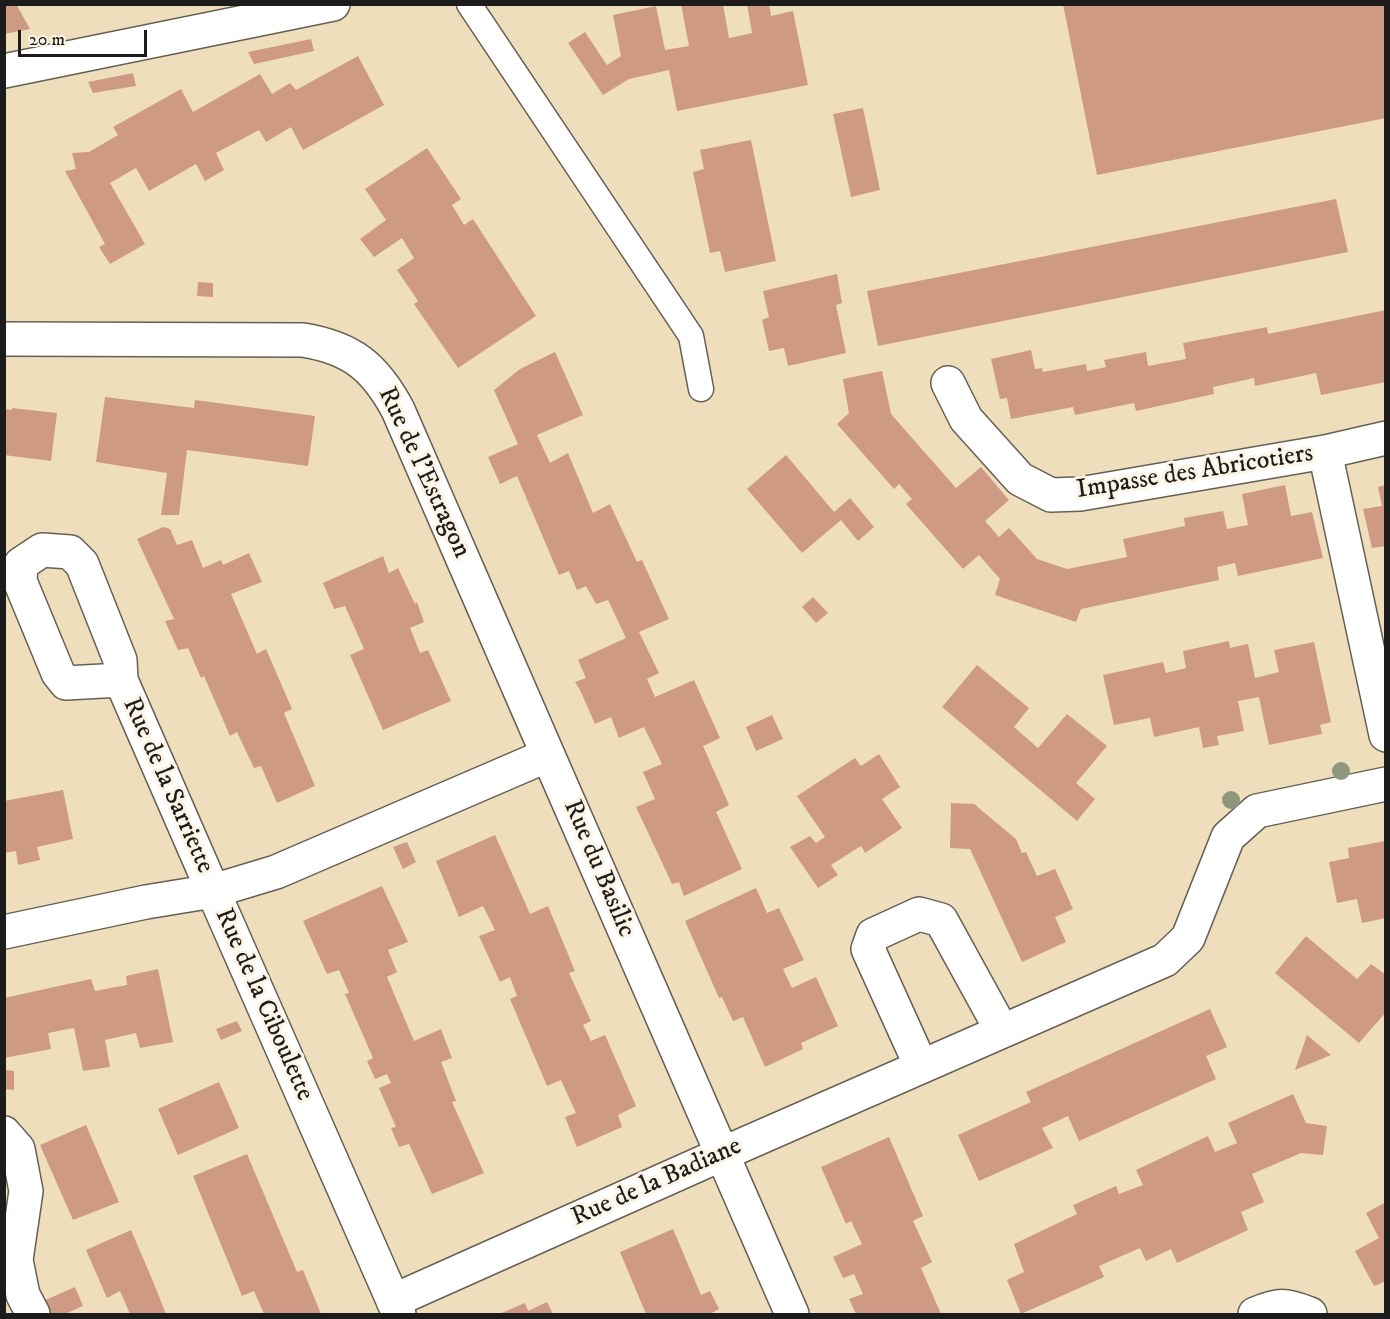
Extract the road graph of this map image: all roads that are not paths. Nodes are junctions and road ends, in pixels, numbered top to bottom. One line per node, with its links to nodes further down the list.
1 (333, 4): 3 (street)
2 (469, 4): 6 (lane)
3 (4, 71)
4 (4, 339): 11 (street, Rue de l'Estragon)
5 (948, 383): 8 (street, Impasse des Abricotiers)
6 (701, 389)
7 (1386, 438): 8 (street, Impasse des Abricotiers)
8 (1325, 452): 10 (street)
9 (121, 680): 13 (street, Rue de la Sarriette)
10 (1386, 735)
11 (548, 755): 13 (street); 18 (street, Rue du Basilic)
12 (1386, 784): 15 (street, Rue de la Badiane)
13 (213, 891): 14 (street, Rue de la Ciboulette); 19 (street, Rue de la Ciboulette)
14 (4, 932)
15 (1002, 1031): 16 (street, Rue de la Badiane); 16 (street)
16 (921, 1066): 18 (street, Rue de la Badiane)
17 (4, 1133): 20 (street)
18 (722, 1154): 19 (street, Rue de la Badiane); 21 (street, Rue du Basilic)
19 (396, 1308)
20 (33, 1314)
21 (792, 1314)
22 (1254, 1314): 23 (street)
23 (1310, 1314)

